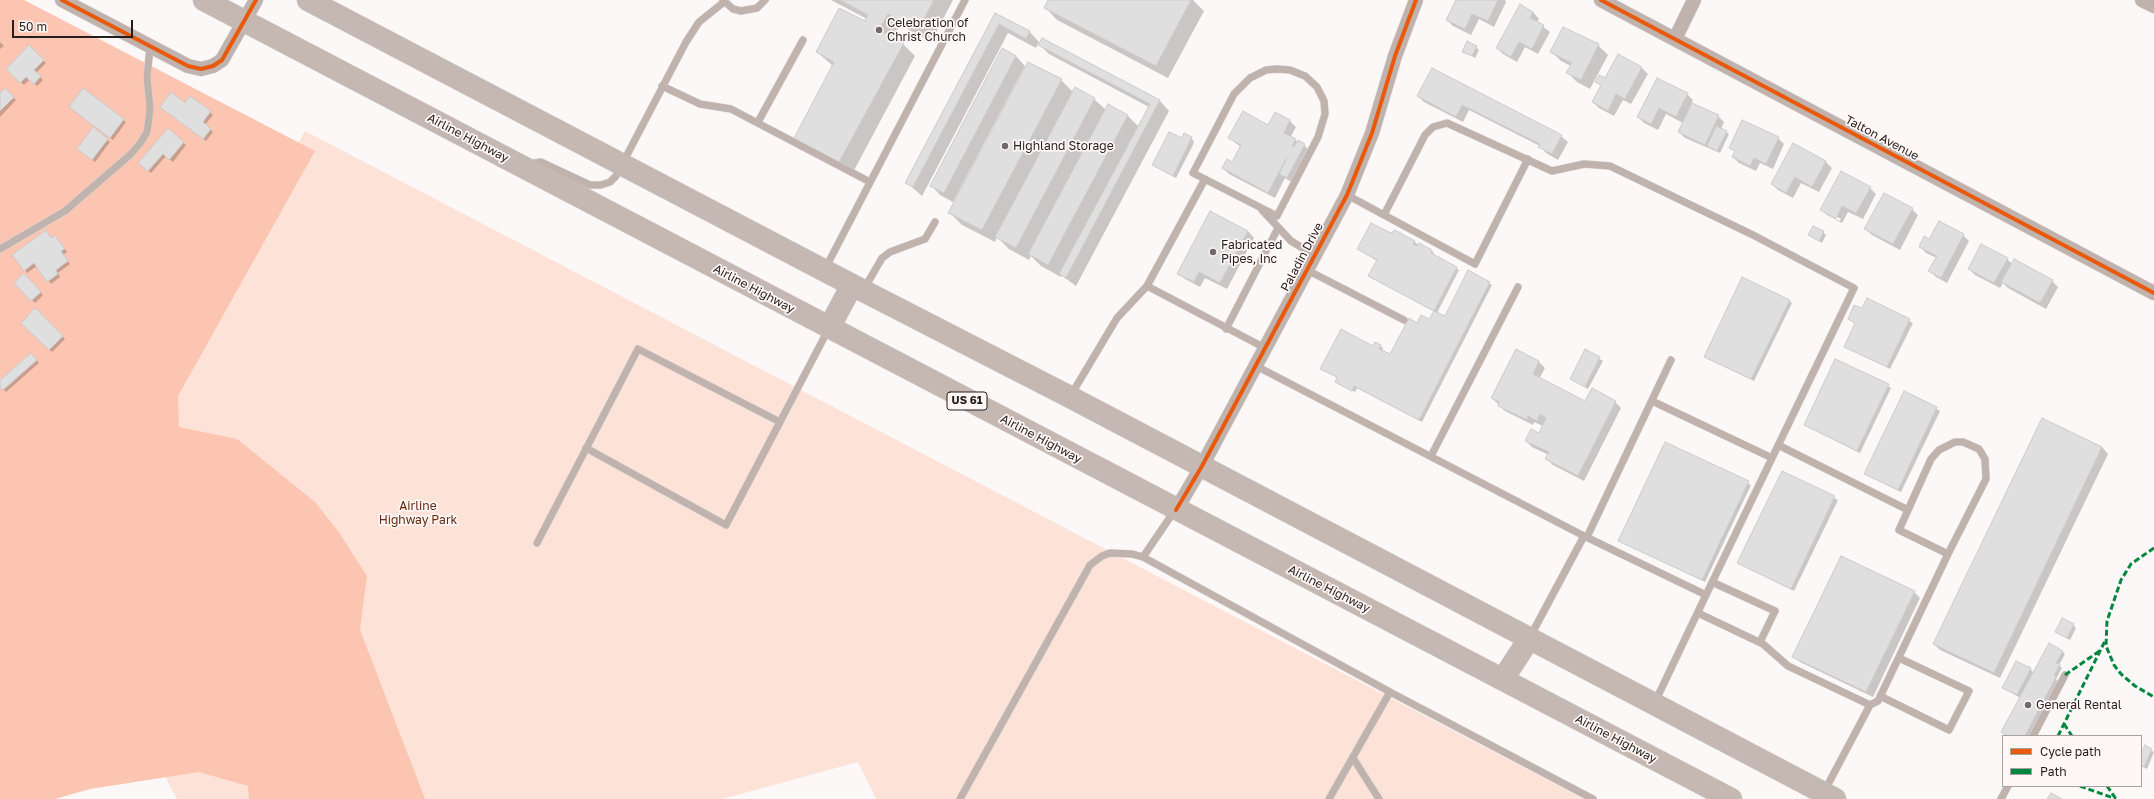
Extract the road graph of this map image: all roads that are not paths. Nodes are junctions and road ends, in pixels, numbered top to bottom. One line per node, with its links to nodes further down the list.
1 (62, 0): 16 (street)
2 (204, 0): 13 (highway, Airline Highway / US 61)
3 (256, 0): 13 (street)
4 (308, 0): 20 (highway)
5 (765, 0): 11 (lane)
6 (965, 0): 23 (lane)
7 (1416, 0): 24 (street, Paladin Drive)
8 (1601, 0): 14 (street, Talton Avenue)
9 (1694, 0): 14 (street)
10 (2142, 0): 12 (street)
11 (724, 1): 17 (lane)
12 (2154, 6)
13 (244, 21): 16 (street); 21 (highway, Airline Highway / US 61)
14 (1675, 39): 36 (street, Talton Avenue)
15 (802, 40): 18 (lane)
16 (150, 47): 29 (lane)
17 (662, 86): 18 (lane); 20 (lane)
18 (758, 122): 23 (lane)
19 (1528, 159): 26 (lane); 26 (lane); 46 (lane)
20 (622, 164): 21 (lane); 31 (highway)
21 (519, 165): 38 (highway, Airline Highway / US 61)
22 (1205, 179): 25 (lane); 25 (lane); 33 (lane)
23 (870, 182): 31 (lane)
24 (1347, 195): 26 (lane); 30 (street, Paladin Drive)
25 (1258, 206): 28 (lane)
26 (1384, 215)
27 (935, 222): 35 (lane)
28 (1278, 228): 30 (lane); 39 (lane)
29 (0, 249)
30 (1314, 255): 32 (street, Paladin Drive)
31 (824, 270): 35 (highway)
32 (1307, 270): 37 (lane); 40 (street, Paladin Drive)
33 (1147, 286): 39 (lane); 43 (lane)
34 (1518, 287): 48 (lane)
35 (857, 288): 38 (highway); 43 (highway)
36 (2154, 293)
37 (1404, 320)
38 (829, 328): 45 (lane); 51 (highway, Airline Highway / US 61)
39 (1226, 329): 40 (lane)
40 (1265, 348): 42 (street, Paladin Drive)
41 (1671, 360): 44 (lane)
42 (1256, 366): 48 (lane); 50 (street, Paladin Drive)
43 (1070, 397): 50 (highway)
44 (1652, 401): 49 (lane); 53 (lane)
45 (780, 422): 47 (lane); 47 (lane)
46 (1778, 445): 49 (lane); 52 (lane)
47 (586, 448): 54 (lane)
48 (1431, 456): 53 (lane)
49 (1772, 458): 57 (lane)
50 (1202, 466): 51 (street, Paladin Drive); 60 (highway)
51 (1176, 510): 56 (lane); 64 (highway, Airline Highway / US 61)
52 (1908, 510): 55 (lane); 55 (lane)
53 (1586, 536): 58 (lane); 60 (lane)
54 (537, 542)
55 (1948, 554): 62 (lane)
56 (1143, 557): 65 (lane); 74 (lane)
57 (1712, 582): 58 (lane); 61 (lane)
58 (1706, 595): 59 (lane)
59 (1698, 613): 61 (lane); 67 (lane)
60 (1529, 638): 64 (highway); 67 (highway)
61 (1760, 642): 68 (lane)
62 (1899, 658): 66 (lane); 66 (lane)
63 (2065, 675): 69 (lane)
64 (1503, 679): 72 (highway, Airline Highway / US 61)
65 (1390, 692): 70 (lane); 77 (lane)
66 (1880, 696): 68 (lane)
67 (1654, 704): 73 (highway)
68 (1870, 706): 73 (lane)
69 (2034, 735)
70 (1353, 758): 75 (lane); 76 (lane)
71 (2007, 787): 78 (lane)
72 (1727, 796)
73 (1830, 796)
74 (960, 799)
75 (1329, 799)
76 (1379, 799)
77 (1593, 799)
78 (2001, 799)

